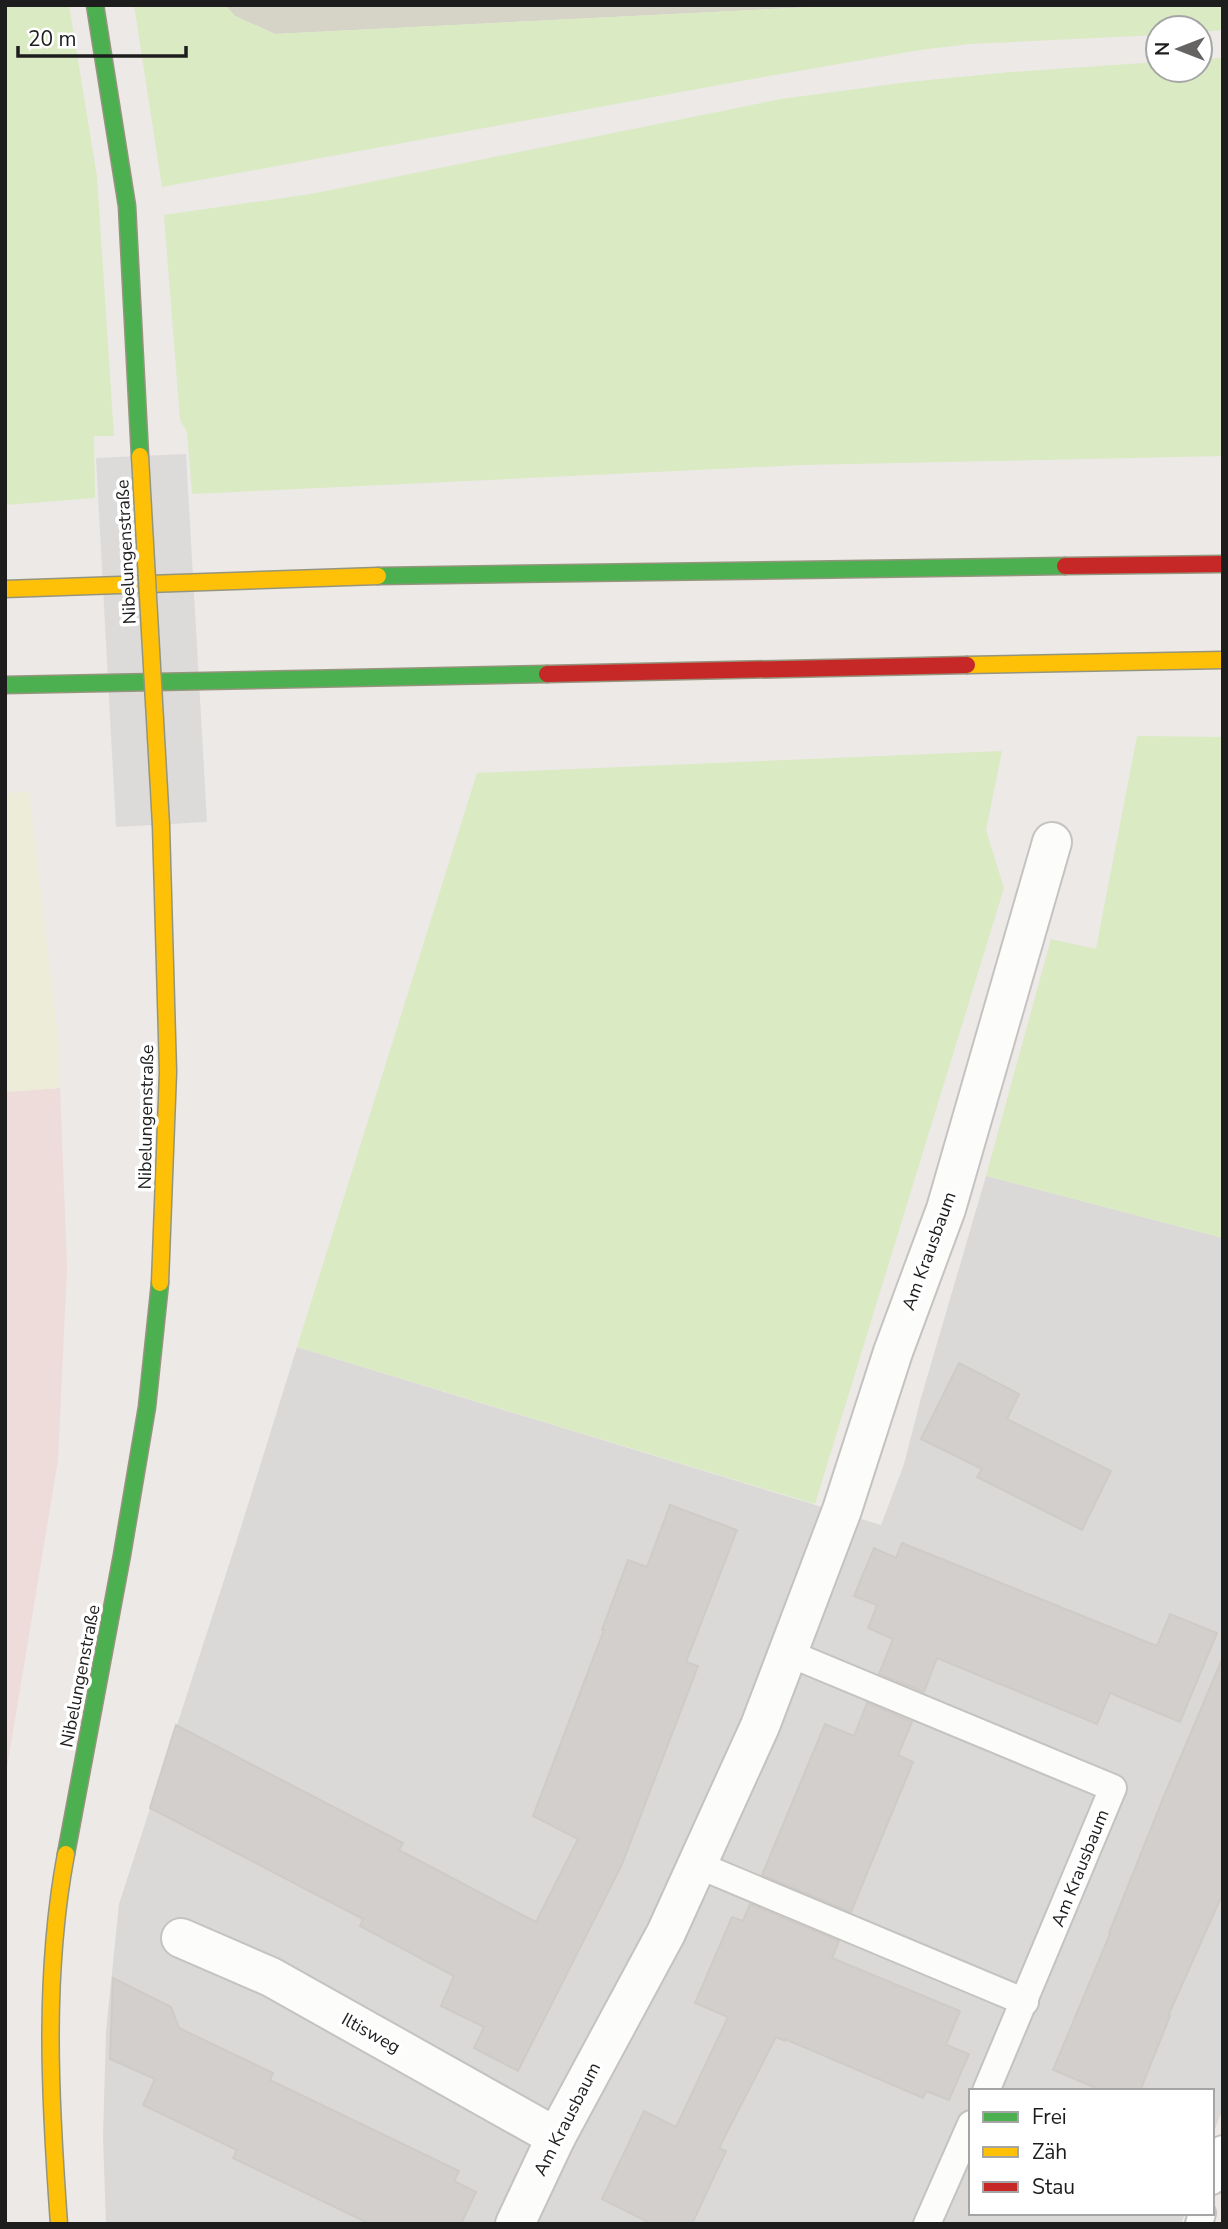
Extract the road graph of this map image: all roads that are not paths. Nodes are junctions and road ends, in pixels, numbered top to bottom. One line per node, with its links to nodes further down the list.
1 (95, 5): 16 (main road, Nibelungenstraße, bridge)
2 (1223, 564): 3 (main road)
3 (5, 589)
4 (1223, 660): 5 (main road)
5 (5, 685)
6 (1052, 842): 7 (street, Am Krausbaum)
7 (788, 1653): 8 (street, Am Krausbaum); 10 (lane, Am Krausbaum)
8 (698, 1865): 10 (lane); 13 (street, Am Krausbaum)
9 (181, 1938): 13 (street, Iltisweg)
10 (1025, 2002): 11 (lane, Am Krausbaum)
11 (987, 2089)
12 (969, 2129): 18 (lane)
13 (556, 2137): 17 (street, Am Krausbaum)
14 (1223, 2149): 15 (lane)
15 (1214, 2175)
16 (59, 2224)
17 (514, 2224)
18 (927, 2224)

